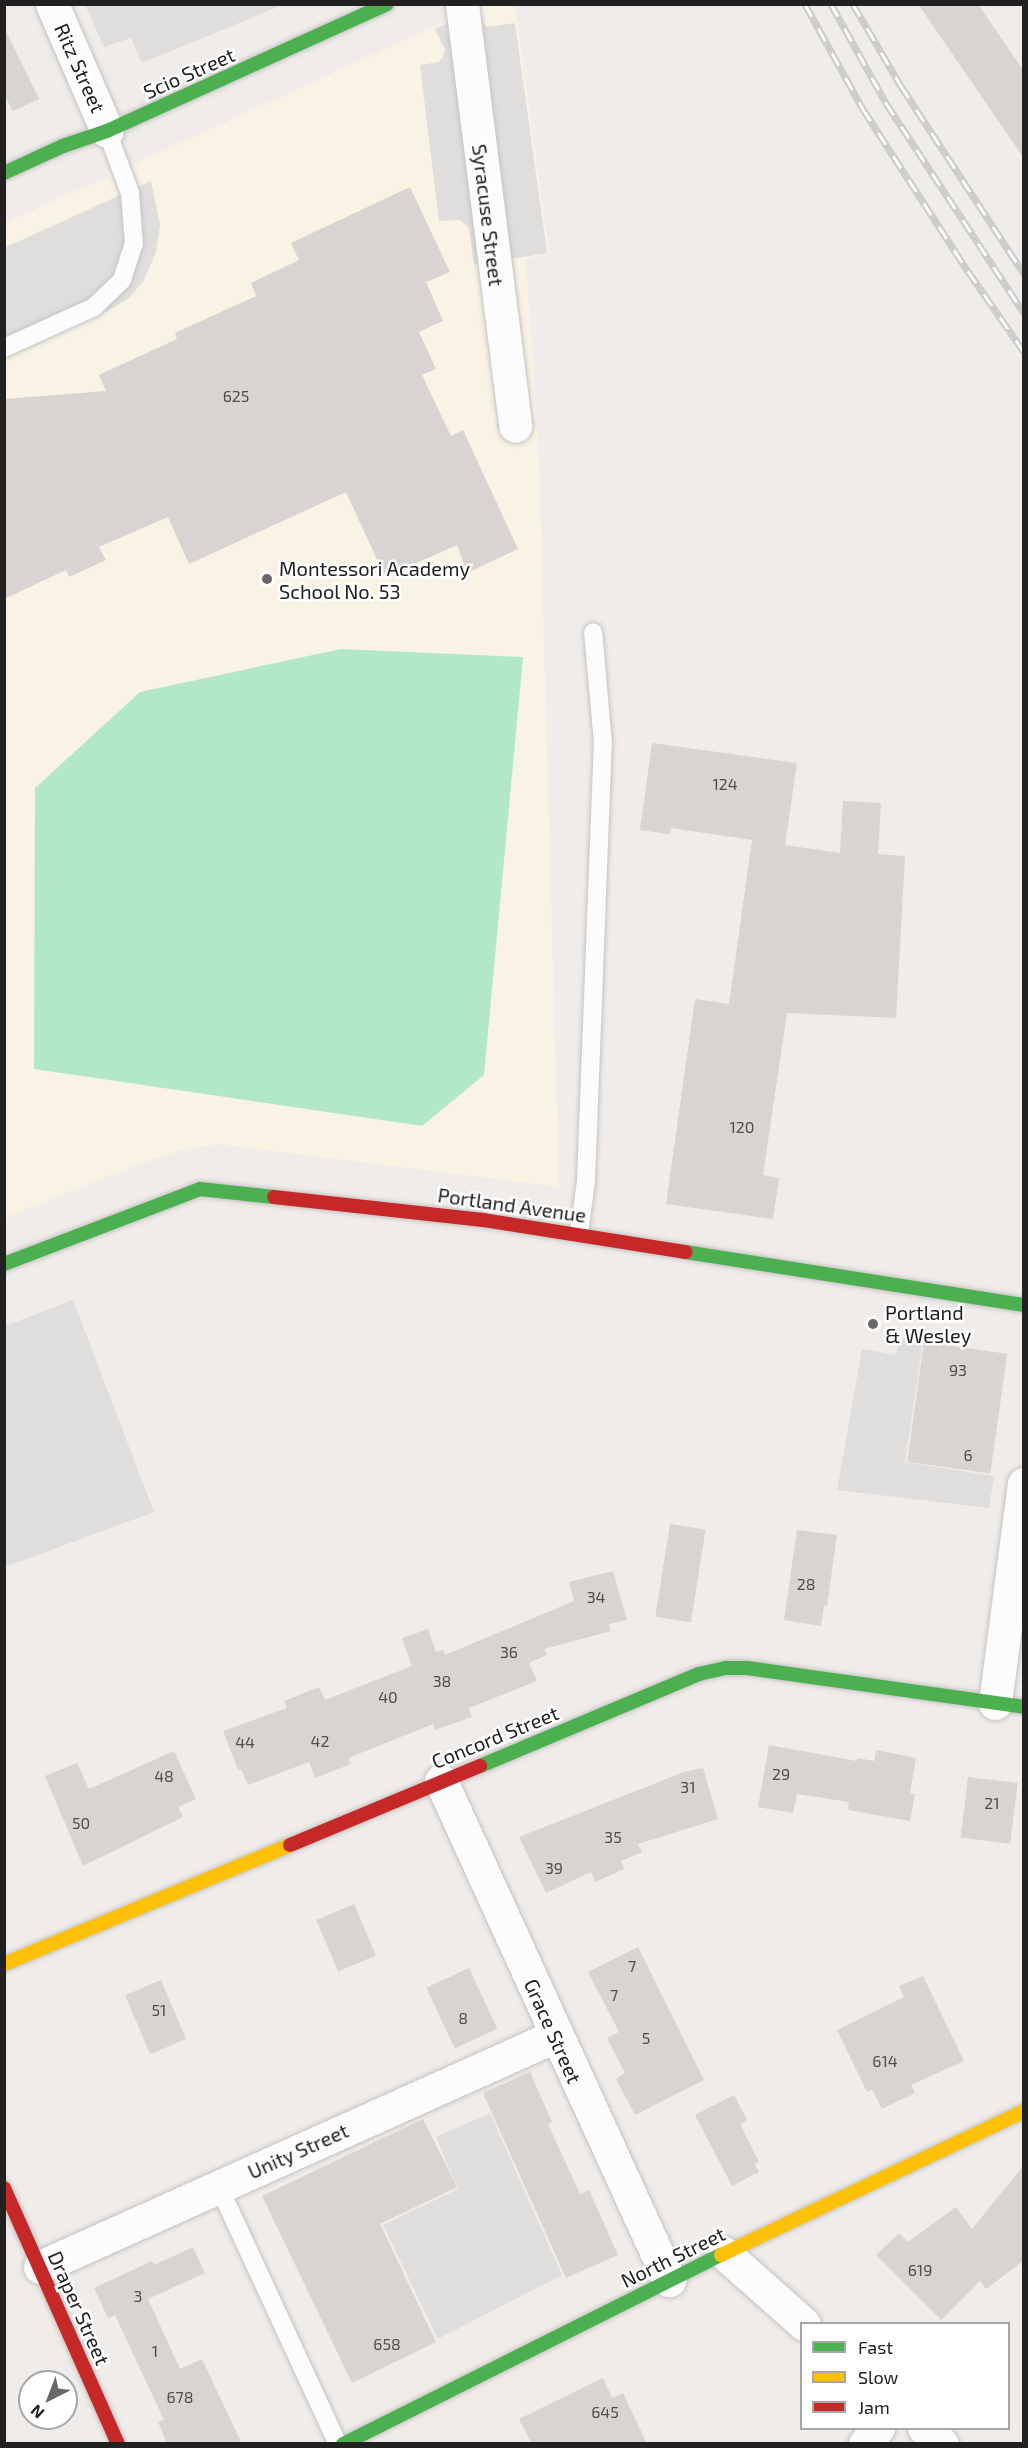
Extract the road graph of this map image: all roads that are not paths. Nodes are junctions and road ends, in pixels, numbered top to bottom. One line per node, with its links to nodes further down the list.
1 (52, 4): 4 (street, Ritz Street)
2 (387, 4): 4 (street, Scio Street)
3 (462, 4): 7 (street, Syracuse Street)
4 (107, 132): 5 (street, Scio Street); 6 (lane)
5 (4, 172)
6 (4, 348)
7 (514, 426)
8 (593, 632): 9 (lane)
9 (579, 1233): 10 (street, Portland Avenue); 11 (street, Portland Avenue)
10 (4, 1264)
11 (1023, 1305)
12 (1023, 1484): 13 (street)
13 (1009, 1705): 14 (street, Concord Street)
14 (441, 1781): 15 (street, Concord Street); 16 (street, Grace Street)
15 (4, 1964)
16 (555, 2036): 18 (street, Unity Street); 22 (street, Grace Street)
17 (1023, 2111): 20 (street, North Street)
18 (219, 2187): 21 (street, Unity Street); 27 (lane)
19 (4, 2188): 21 (street, Draper Street)
20 (724, 2253): 22 (street, North Street); 23 (street)
21 (40, 2267): 26 (street, Draper Street)
22 (669, 2280): 28 (street, North Street)
23 (802, 2322)
24 (876, 2430): 29 (street)
25 (926, 2430): 30 (street)
26 (118, 2444)
27 (338, 2444)
28 (343, 2444)
29 (865, 2444)
30 (942, 2444)

